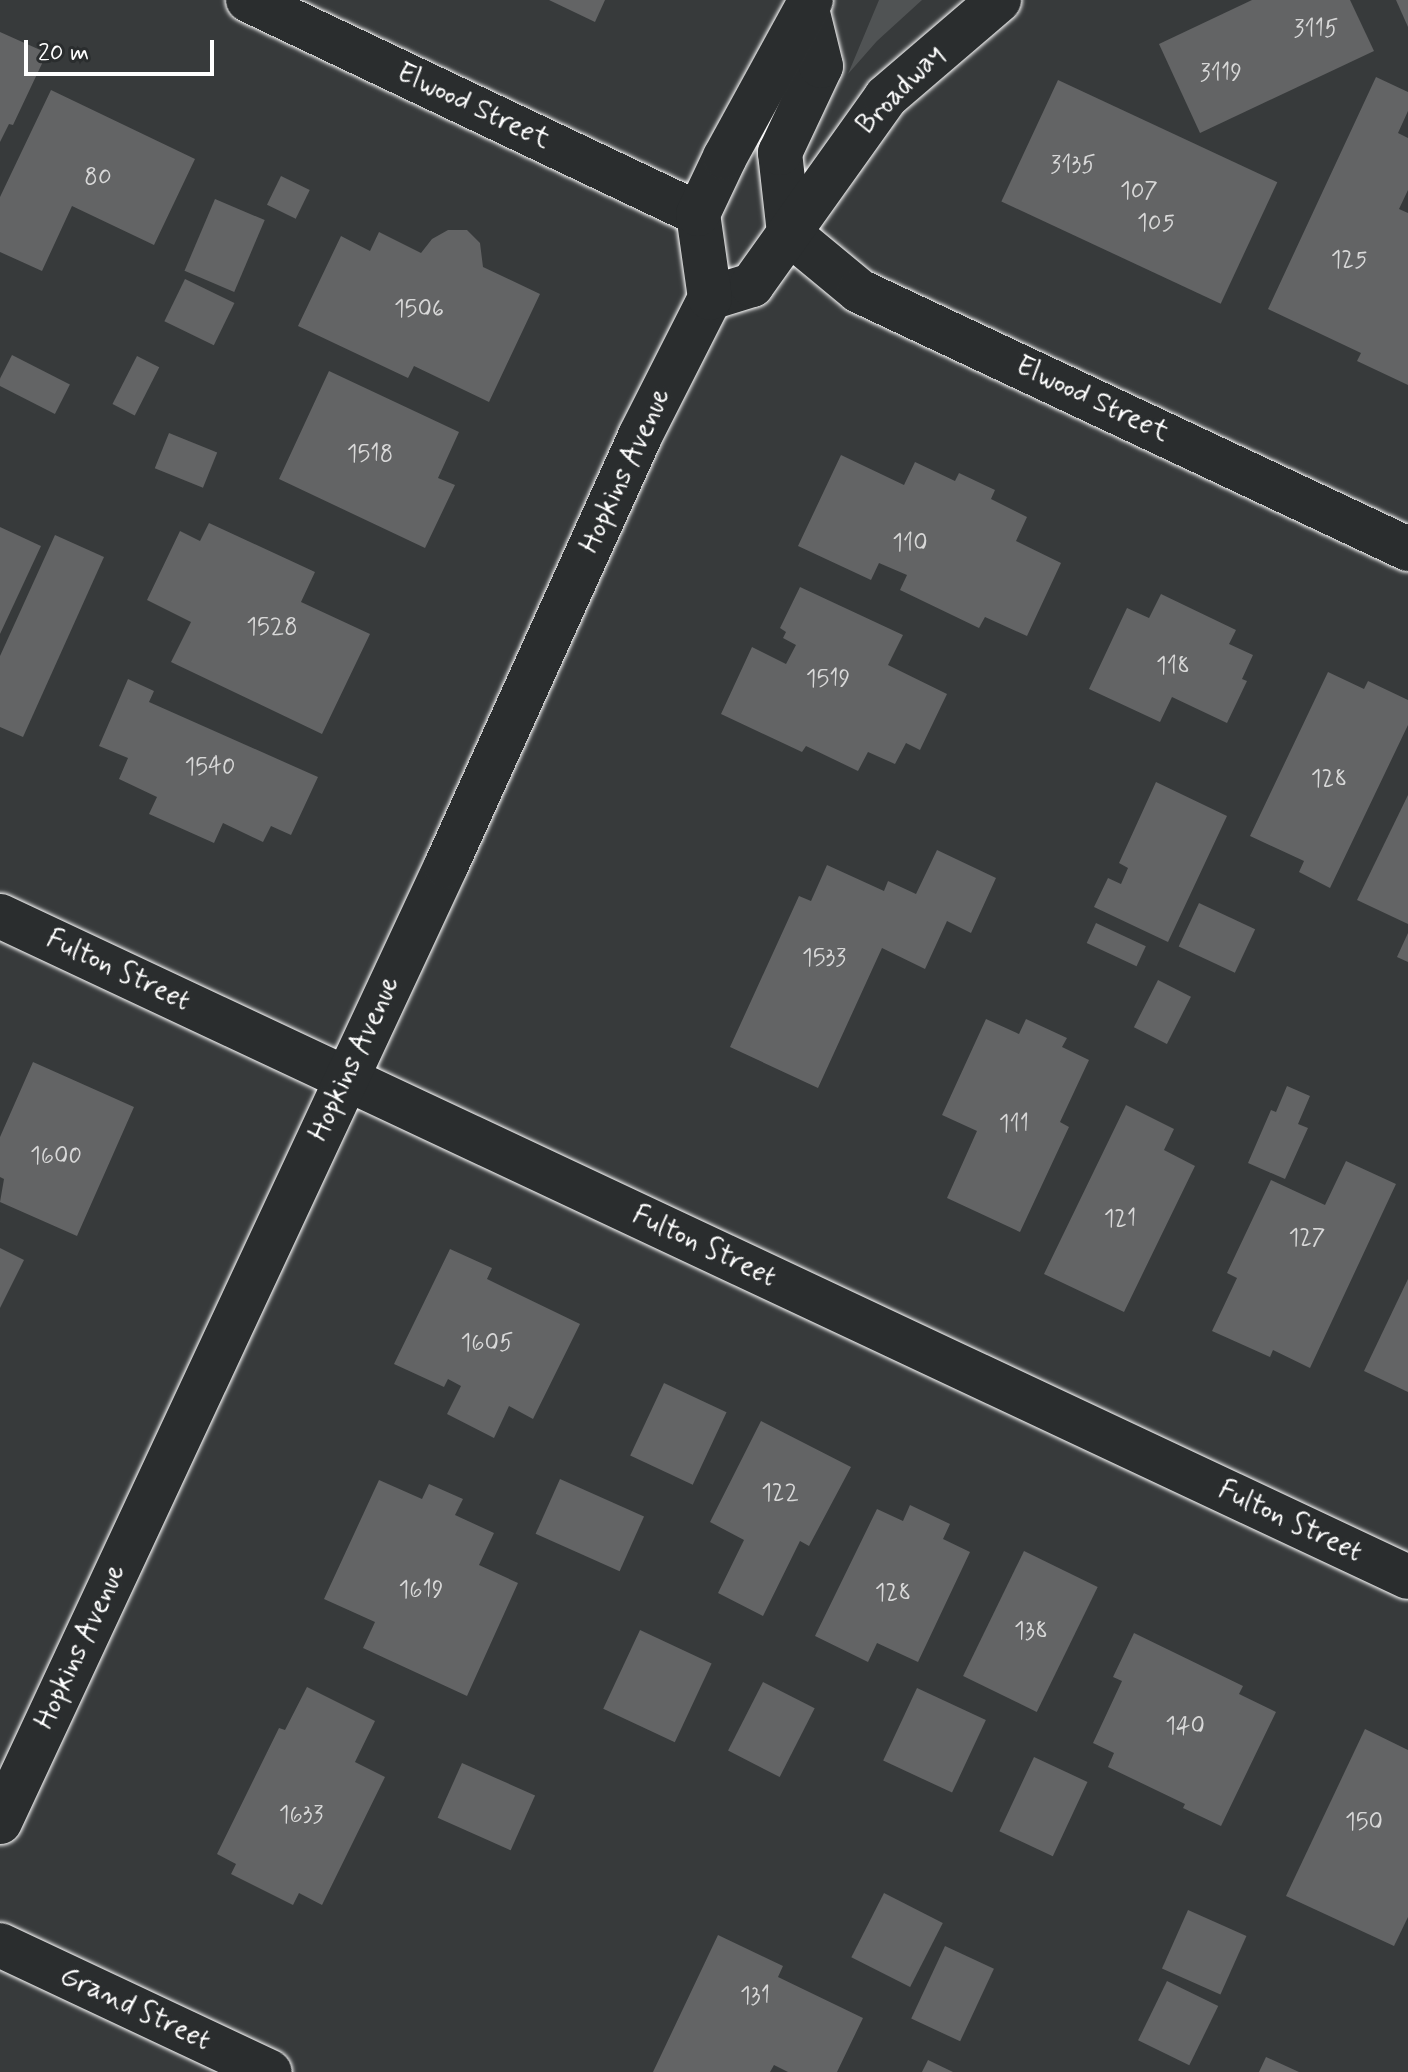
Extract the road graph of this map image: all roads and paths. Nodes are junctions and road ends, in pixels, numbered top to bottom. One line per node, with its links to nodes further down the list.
1 (248, 0): 4 (street, Elwood Street)
2 (999, 0): 5 (street, Broadway)
3 (809, 4): 4 (street); 5 (street)
4 (698, 214): 6 (street)
5 (789, 233): 6 (street); 7 (street, Elwood Street)
6 (710, 298): 9 (street, Hopkins Avenue)
7 (1408, 549)
8 (0, 916): 9 (street, Fulton Street)
9 (345, 1079): 10 (street, Fulton Street); 11 (street, Hopkins Avenue)
10 (1408, 1577)
11 (0, 1822)
12 (0, 1945): 13 (street, Grand Street)
13 (270, 2072)

